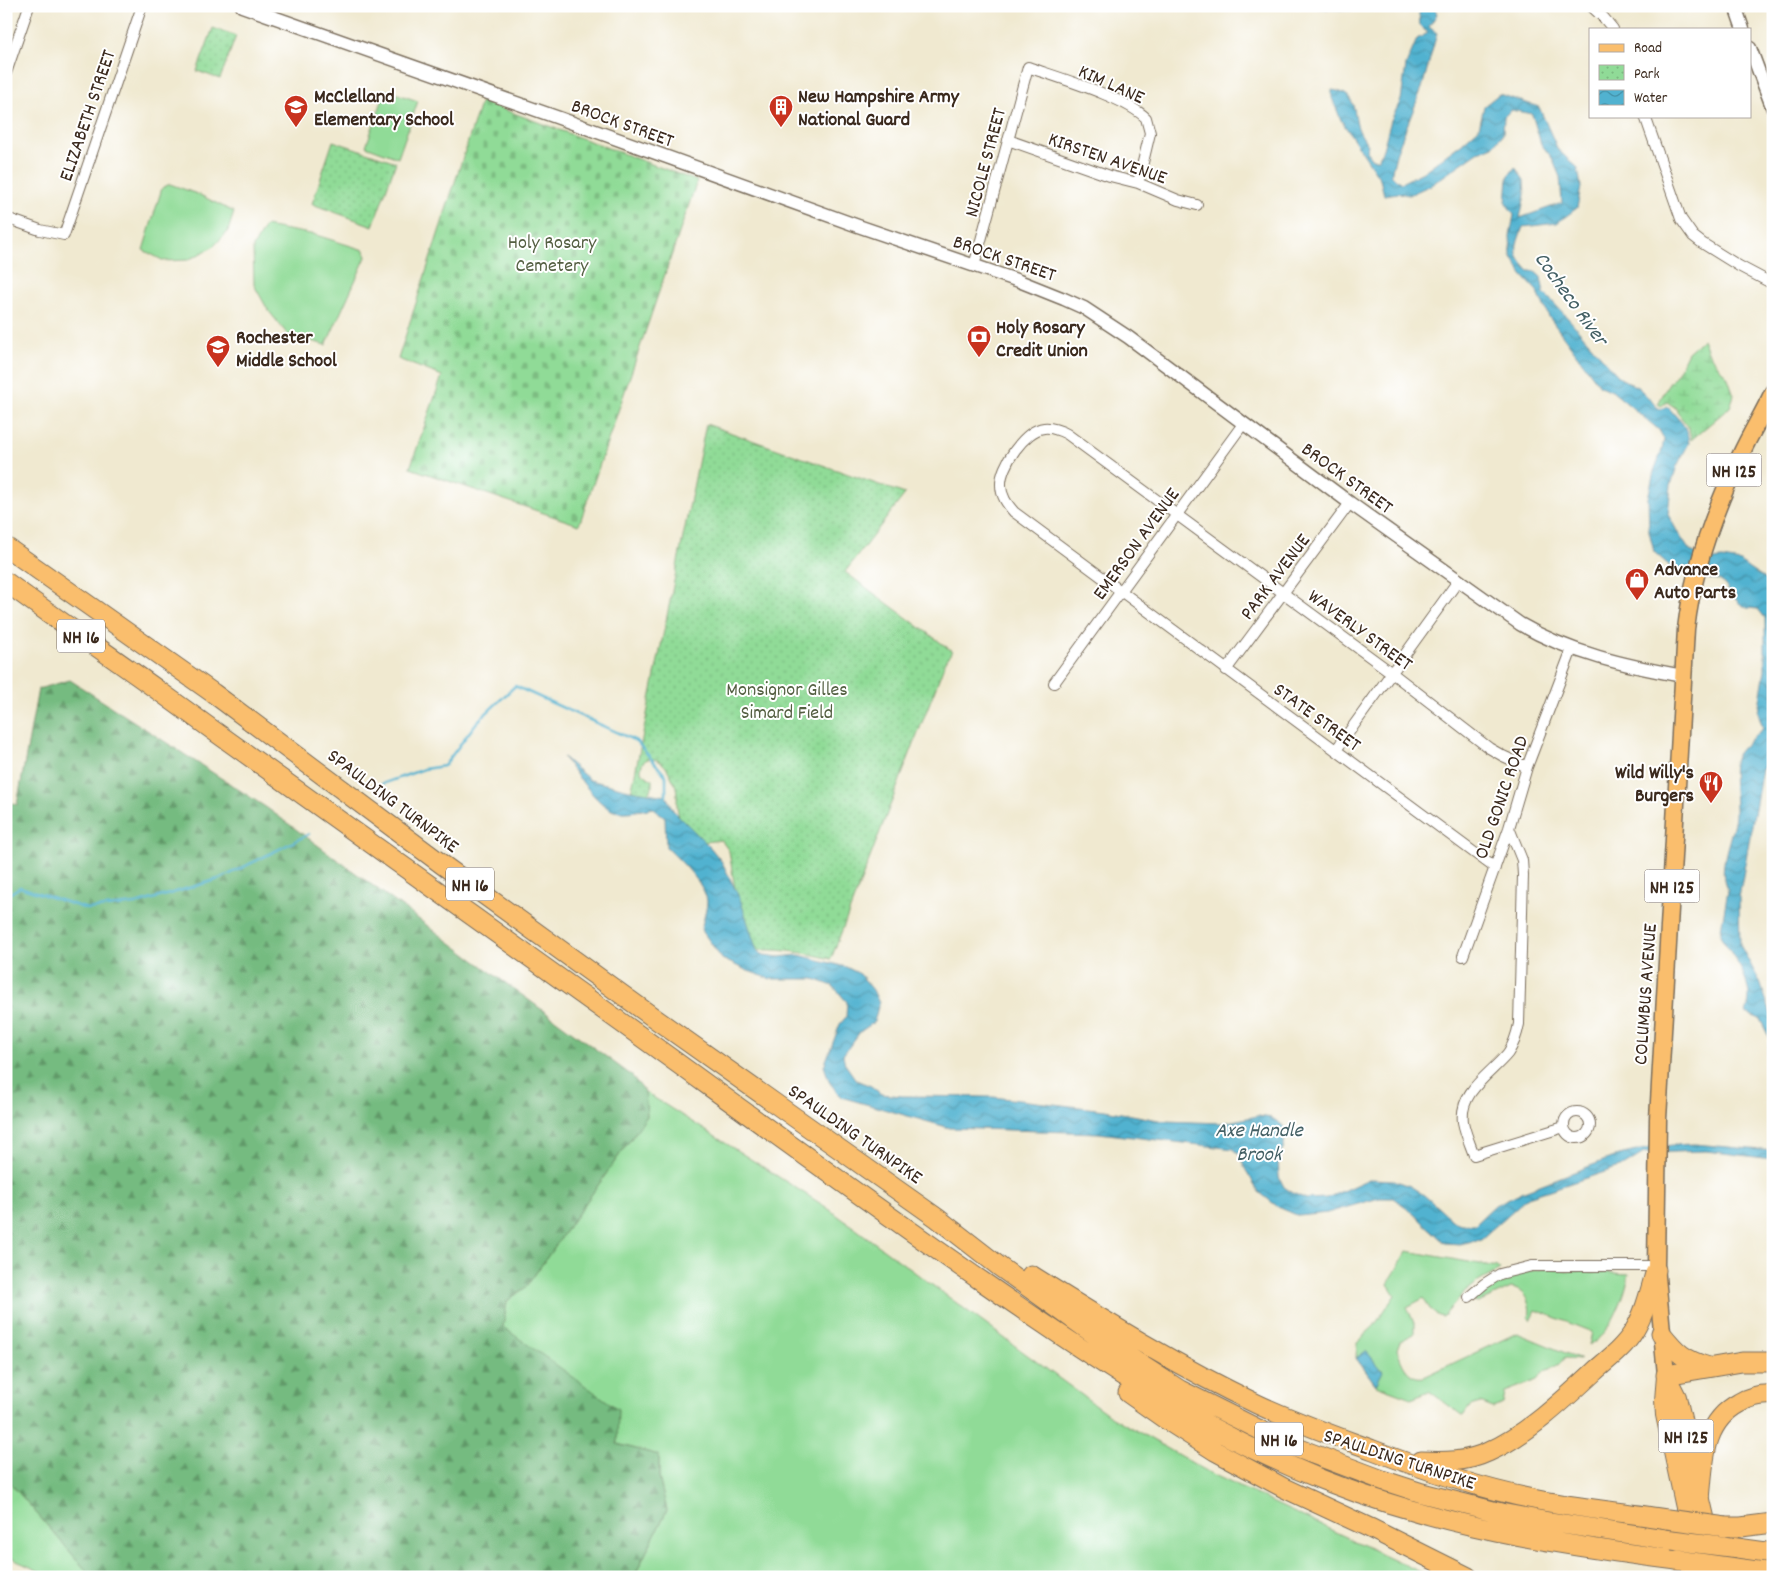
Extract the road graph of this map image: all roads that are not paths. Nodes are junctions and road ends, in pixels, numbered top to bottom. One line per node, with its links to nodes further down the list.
1 (29, 6): 10 (street)
2 (142, 6): 16 (street, ELIZABETH STREET)
3 (242, 6): 17 (street, BROCK STREET)
4 (1591, 6): 6 (street)
5 (1735, 6): 7 (street)
6 (1612, 28)
7 (1743, 28)
8 (1752, 53): 11 (street)
9 (1028, 67): 13 (street, NICOLE STREET); 14 (street, KIM LANE)
10 (6, 73)
11 (1773, 109)
12 (1645, 118): 18 (street)
13 (1008, 140): 14 (street, KIRSTEN AVENUE); 17 (street, NICOLE STREET)
14 (1138, 183): 15 (street, KIRSTEN AVENUE)
15 (1197, 205)
16 (6, 218)
17 (974, 266): 20 (street, BROCK STREET)
18 (1773, 284)
19 (1773, 392): 32 (main road, COLUMBUS AVENUE / NH 125)
20 (1244, 424): 21 (street, BROCK STREET); 22 (street, EMERSON AVENUE)
21 (1350, 503): 24 (street, BROCK STREET); 27 (street, PARK AVENUE)
22 (1178, 514): 26 (street, EMERSON AVENUE); 26 (street, WAVERLY STREET); 27 (street, WAVERLY STREET)
23 (6, 547): 41 (highway, SPAULDING TURNPIKE / NH 16)
24 (1458, 581): 29 (street, BROCK STREET); 31 (street)
25 (6, 582): 34 (highway, NH 16)
26 (1122, 591): 30 (street, STATE STREET); 33 (street, EMERSON AVENUE)
27 (1283, 594): 30 (street, PARK AVENUE); 31 (street, WAVERLY STREET)
28 (6, 598): 34 (highway)
29 (1572, 650): 32 (street, BROCK STREET); 36 (street, OLD GONIC ROAD)
30 (1226, 670): 35 (street, STATE STREET)
31 (1392, 673): 35 (street); 36 (street, WAVERLY STREET)
32 (1683, 676): 42 (main road, COLUMBUS AVENUE / NH 125)
33 (1054, 683)
34 (156, 689): 44 (highway, NH 16)
35 (1336, 750): 38 (street, STATE STREET)
36 (1527, 767): 37 (street, OLD GONIC ROAD)
37 (1509, 828): 38 (street, OLD GONIC ROAD); 40 (street)
38 (1495, 868): 39 (street, OLD GONIC ROAD)
39 (1463, 956)
40 (1564, 1127)
41 (937, 1218): 50 (highway); 53 (highway, SPAULDING TURNPIKE / NH 16, bridge)
42 (1656, 1268): 43 (street); 45 (main road, COLUMBUS AVENUE / NH 125); 50 (highway)
43 (1469, 1297)
44 (1052, 1330): 54 (highway, NH 16, bridge); 56 (highway)
45 (1661, 1333): 47 (highway); 48 (main road, COLUMBUS AVENUE / NH 125)
46 (1773, 1362): 47 (highway)
47 (1710, 1367): 48 (highway)
48 (1666, 1375): 51 (highway, NH 125); 57 (highway, NH 125)
49 (1773, 1395): 51 (highway)
50 (1401, 1461): 52 (highway, bridge)
51 (1700, 1499): 54 (highway, NH 125)
52 (1773, 1523)
53 (1773, 1553)
54 (1727, 1572): 55 (highway, NH 16)
55 (1773, 1573)
56 (1468, 1577)
57 (1700, 1577)

